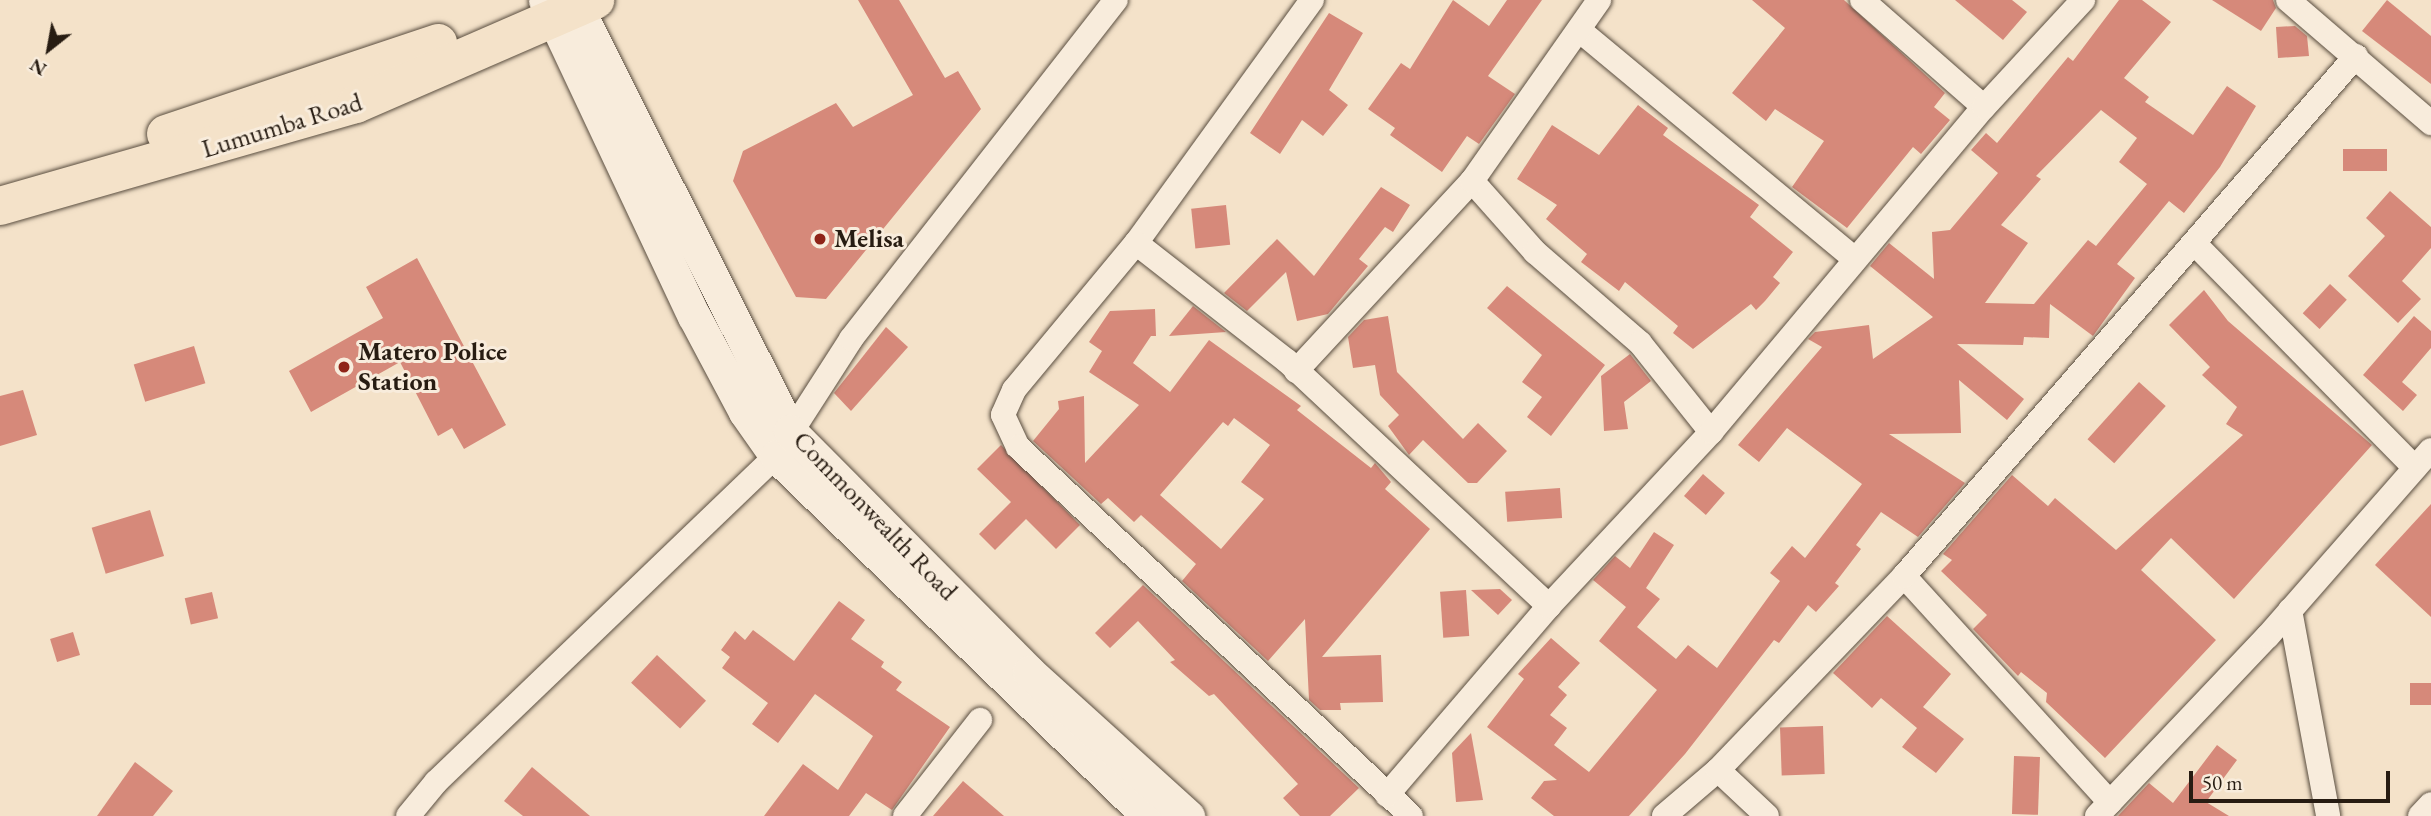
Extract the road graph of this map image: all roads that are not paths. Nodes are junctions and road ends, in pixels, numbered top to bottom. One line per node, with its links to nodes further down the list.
1 (1116, 0): 20 (street)
2 (1312, 0): 15 (street)
3 (1599, 0): 8 (street)
4 (1862, 0): 10 (street)
5 (2083, 0): 10 (street)
6 (2288, 0): 9 (street)
7 (563, 5): 13 (main road, Lumumba Road); 14 (main road, Lumumba Road); 20 (main road, Commonwealth Road)
8 (1579, 30): 12 (street); 17 (street)
9 (2356, 56): 11 (street); 16 (street)
10 (1984, 107): 17 (street)
11 (2431, 123)
12 (1472, 181): 18 (street); 19 (street)
13 (0, 183)
14 (0, 206)
15 (1136, 243): 18 (street); 27 (street)
16 (2194, 243): 21 (street); 22 (street)
17 (1855, 259): 19 (street)
18 (1296, 371): 23 (street)
19 (1711, 432): 23 (street)
20 (783, 443): 30 (street); 32 (main road, Commonwealth Road); 33 (main road, Commonwealth Road)
21 (2423, 459): 24 (street)
22 (1905, 576): 26 (street); 29 (street)
23 (1549, 606): 27 (street)
24 (2290, 610): 29 (street); 37 (street)
25 (980, 720): 31 (street)
26 (1718, 769): 35 (street); 36 (street)
27 (1387, 795): 34 (street)
28 (2431, 804): 38 (street)
29 (2104, 809)
30 (408, 816)
31 (905, 816)
32 (1148, 816)
33 (1188, 816)
34 (1411, 816)
35 (1664, 816)
36 (1768, 816)
37 (2328, 816)
38 (2420, 816)

